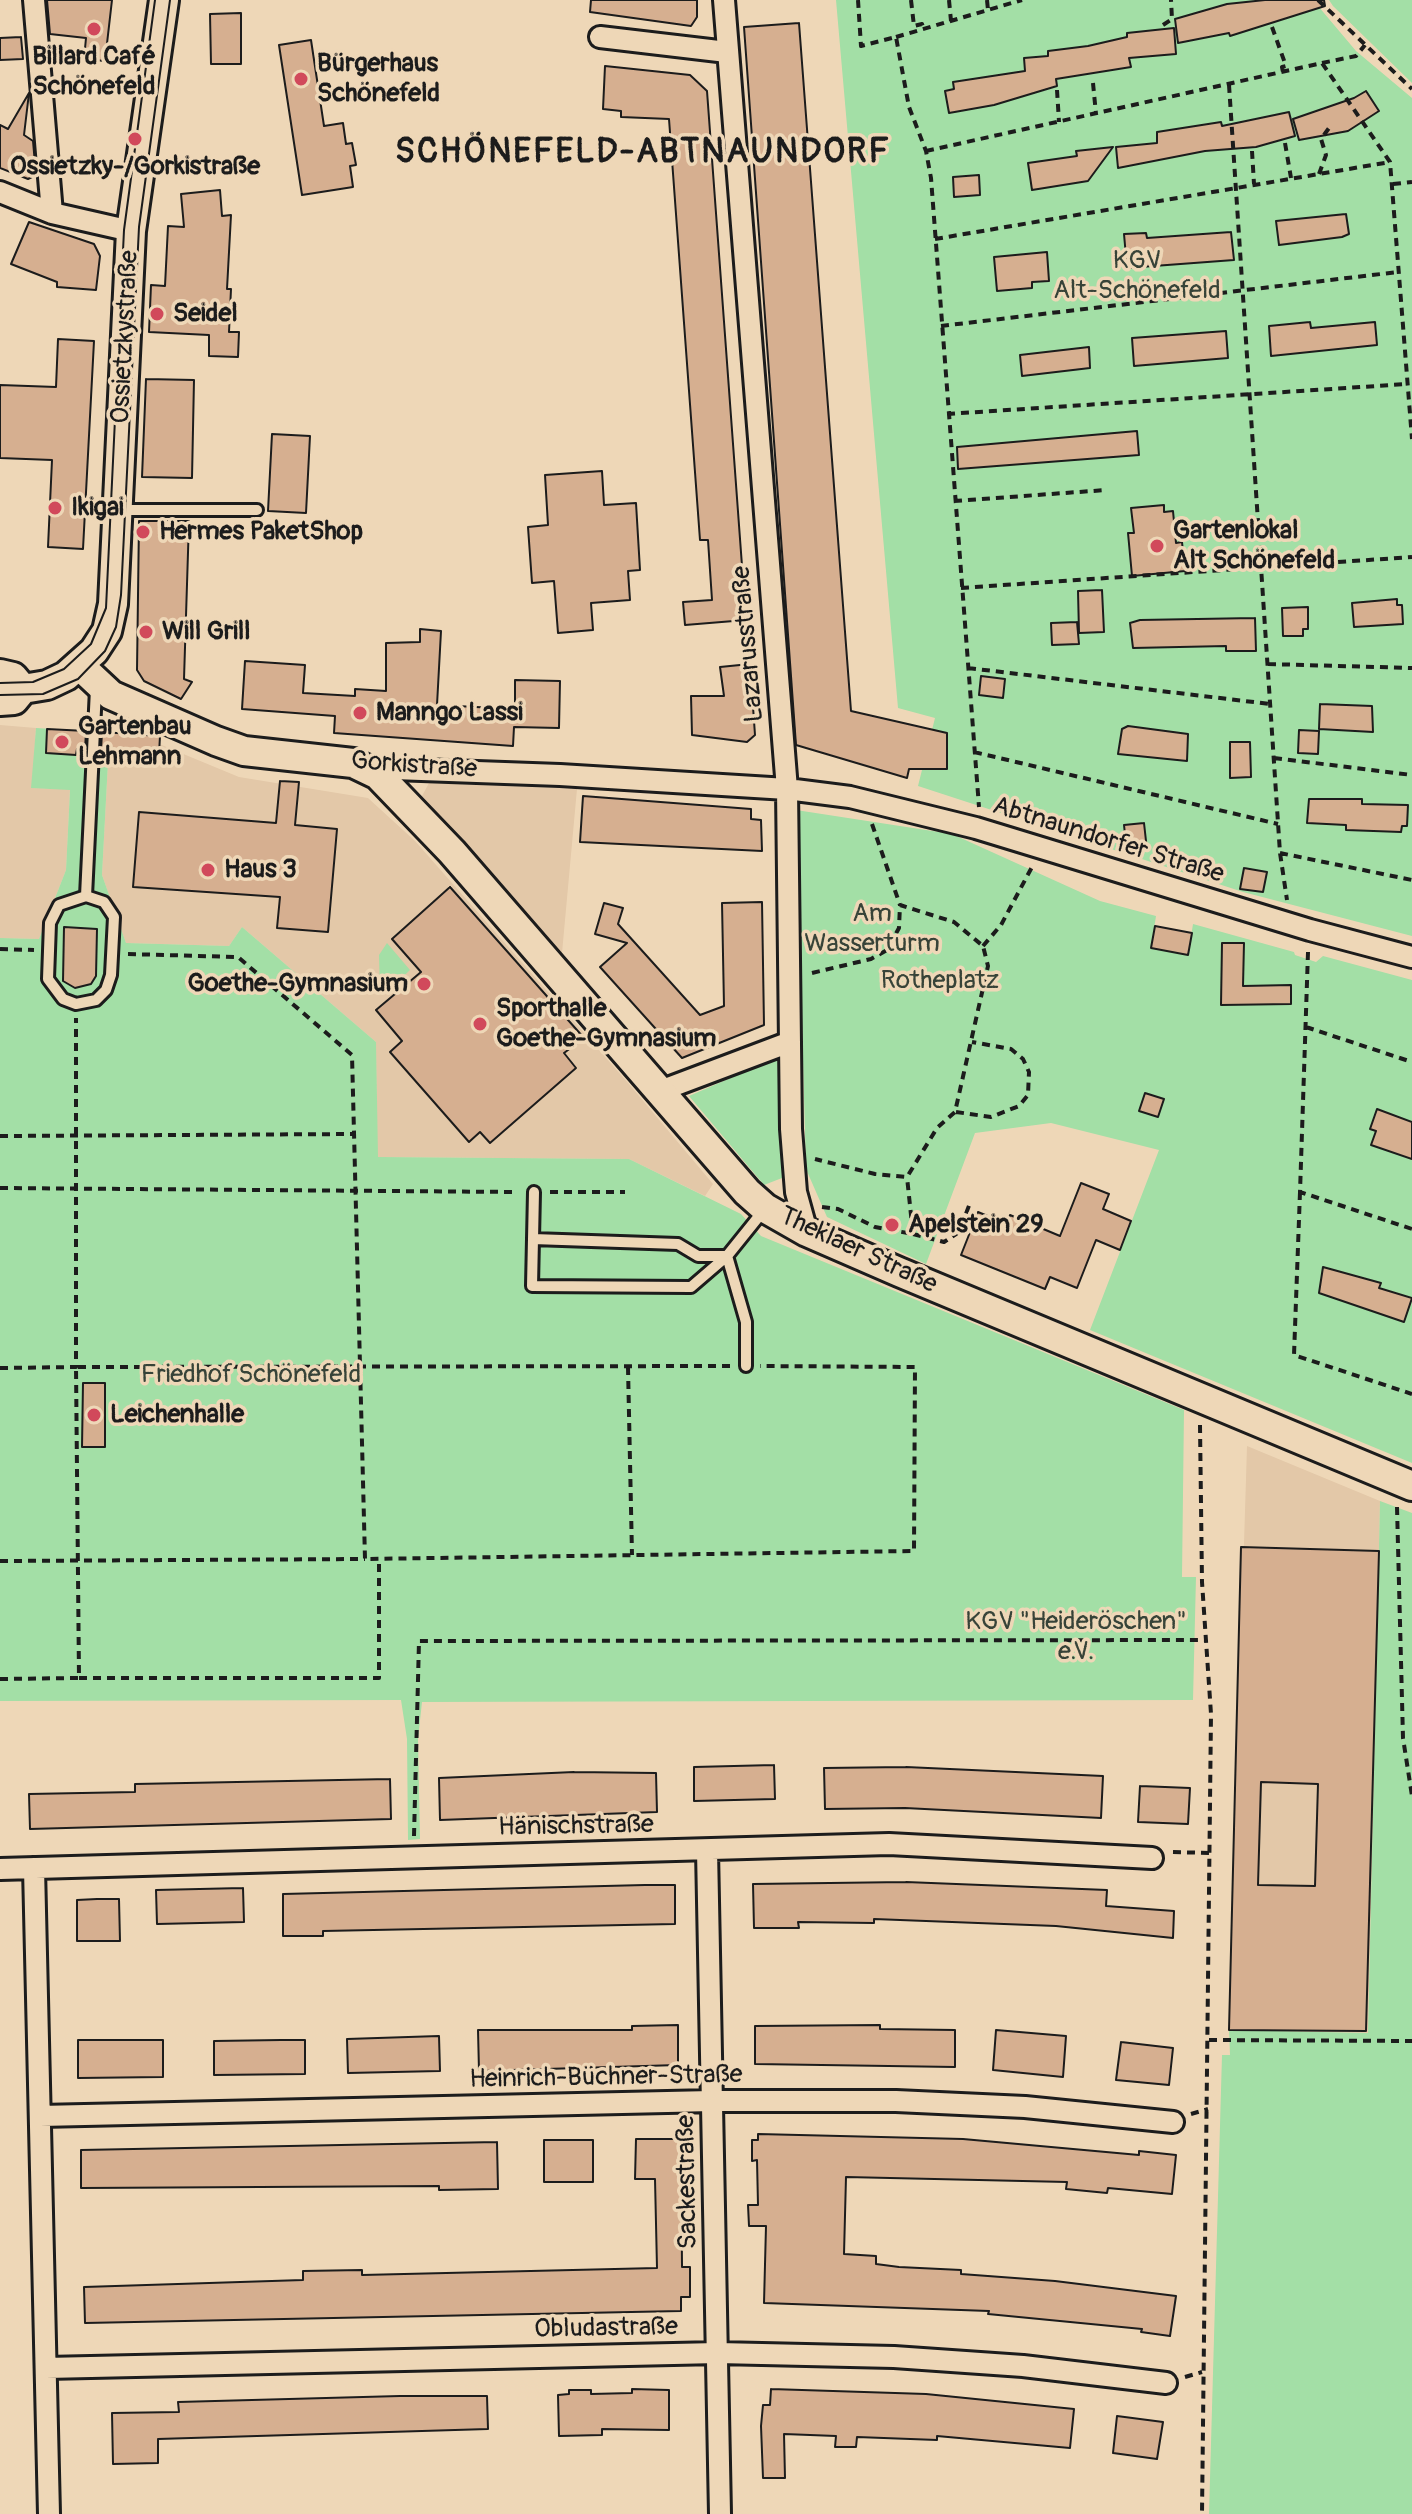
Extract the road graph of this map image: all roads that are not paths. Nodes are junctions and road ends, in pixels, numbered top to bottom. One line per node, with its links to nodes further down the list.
1 (34, 0): 7 (street)
2 (164, 0): 8 (main road, Ossietzkystraße)
3 (724, 0): 5 (street, Lazarusstraße)
4 (600, 37): 5 (street)
5 (727, 52): 14 (street, Lazarusstraße)
6 (0, 192): 7 (street)
7 (52, 213): 8 (street)
8 (131, 231): 9 (main road, Ossietzkystraße)
9 (117, 510): 10 (lane); 11 (main road, Ossietzkystraße)
10 (257, 510)
11 (88, 674): 12 (main road); 13 (main road, Gorkistraße); 15 (lane)
12 (8, 688)
13 (366, 768): 14 (street, Gorkistraße); 18 (main road, Theklaer Straße)
14 (787, 789): 16 (street, Abtnaundorfer Straße); 17 (street, Lazarusstraße)
15 (86, 896): 15 (lane)
16 (1412, 957)
17 (790, 1042): 18 (street); 21 (street, Lazarusstraße)
18 (660, 1091): 20 (main road, Theklaer Straße)
19 (534, 1192): 22 (lane)
20 (765, 1208): 21 (main road, Theklaer Straße); 23 (lane)
21 (804, 1219): 25 (main road, Theklaer Straße)
22 (533, 1239): 23 (lane); 23 (lane)
23 (727, 1256): 24 (lane)
24 (746, 1366)
25 (1405, 1483)
26 (707, 1850): 27 (street, Hänischstraße); 28 (street, Hänischstraße); 30 (street, Sackestraße)
27 (1152, 1858)
28 (34, 1868): 29 (street, Hänischstraße); 31 (street)
29 (0, 1869)
30 (712, 2101): 31 (street, Heinrich-Büchner-Straße); 32 (street, Heinrich-Büchner-Straße); 33 (street, Sackestraße)
31 (40, 2116): 34 (street)
32 (1173, 2122)
33 (718, 2353): 34 (street, Obludastraße); 35 (street, Obludastraße); 37 (street, Sackestraße)
34 (46, 2368): 36 (street)
35 (1166, 2383)
36 (49, 2514)
37 (720, 2514)

